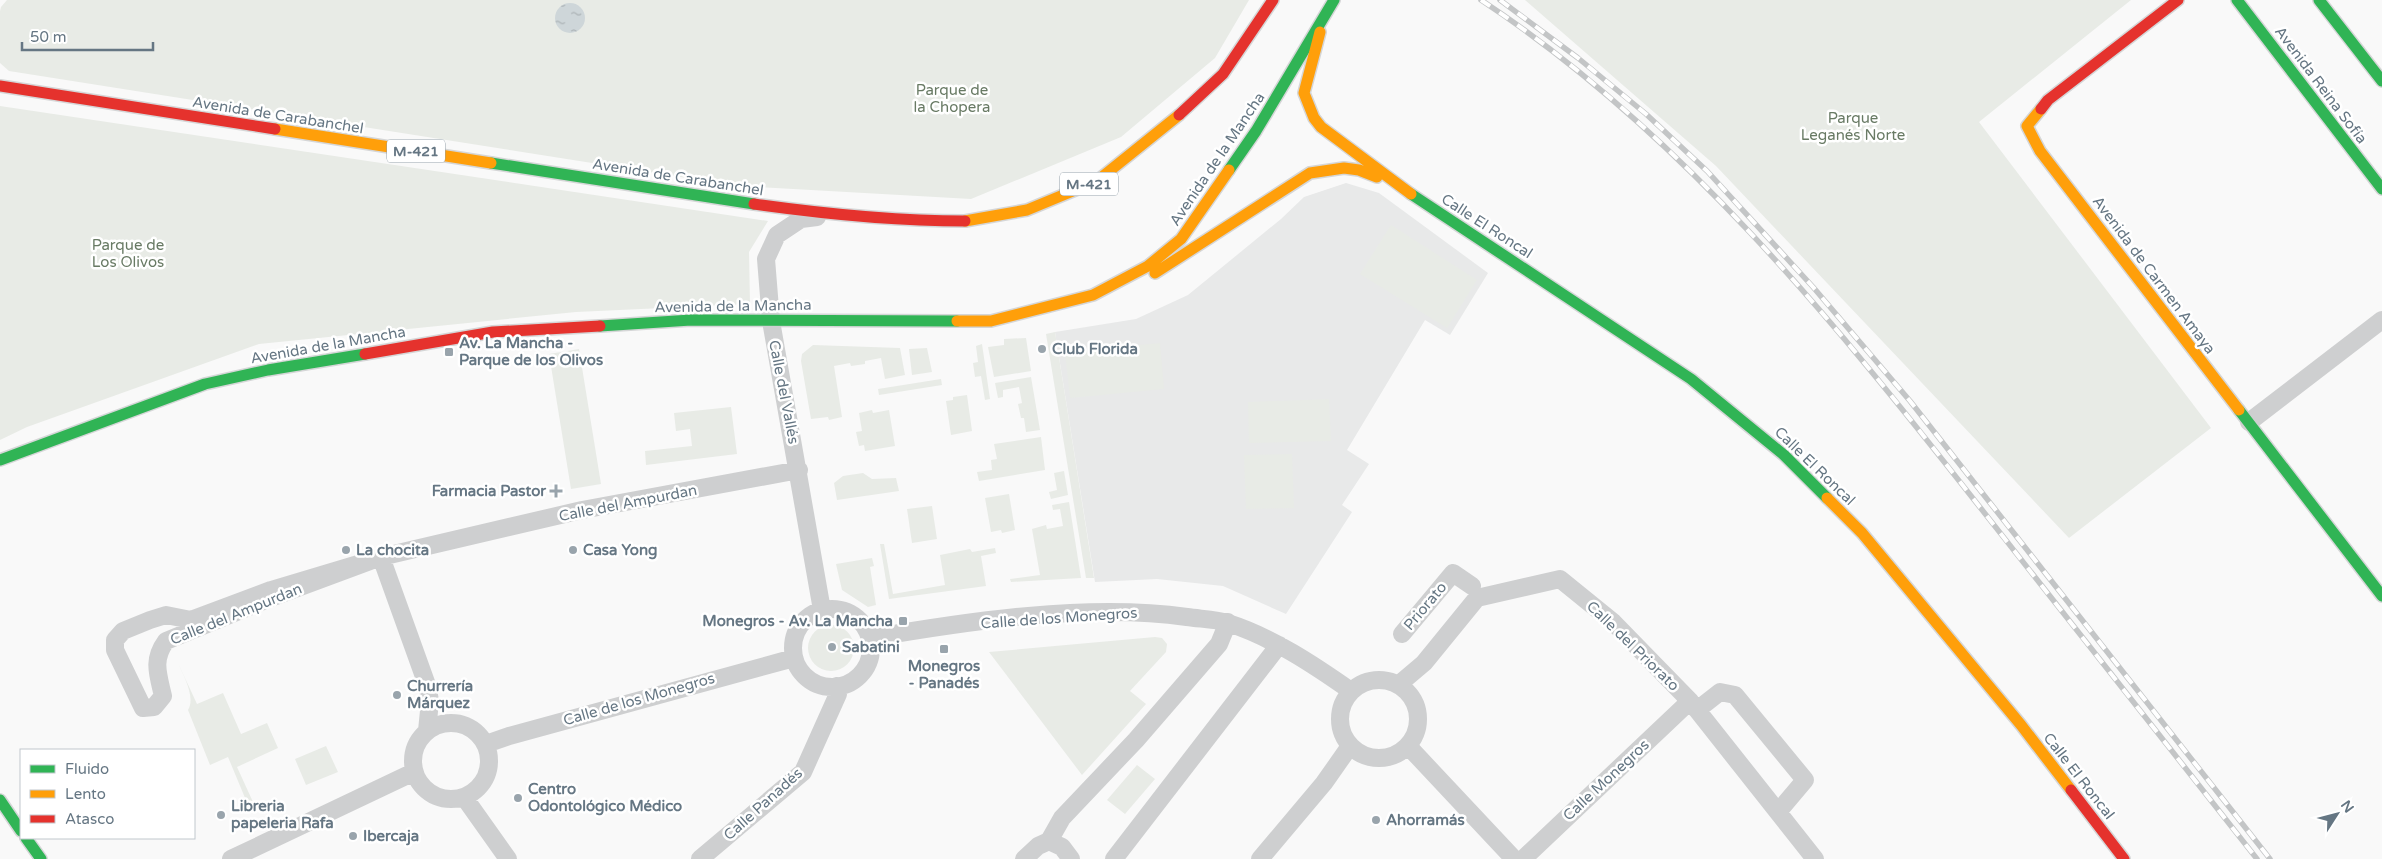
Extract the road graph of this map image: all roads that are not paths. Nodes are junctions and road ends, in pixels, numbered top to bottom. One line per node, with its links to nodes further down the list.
1 (1273, 0): 11 (main road, Avenida de Carabanchel / M-421)
2 (1334, 0): 6 (main road, Avenida de la Mancha)
3 (2178, 0): 15 (main road, Avenida de Carmen Amaya)
4 (2237, 0): 10 (main road, Avenida Reina Sofía)
5 (2319, 0): 7 (main road)
6 (1324, 18): 9 (main road, Calle El Roncal); 12 (main road, Avenida de la Mancha)
7 (2382, 81)
8 (0, 86): 11 (main road, Avenida de Carabanchel / M-421)
9 (1400, 187): 12 (main road, Calle El Roncal); 53 (main road, Calle El Roncal)
10 (2382, 189)
11 (833, 215): 14 (street, Calle del Vallés)
12 (1093, 295): 14 (main road, Avenida de la Mancha)
13 (2382, 320): 15 (street)
14 (771, 321): 16 (main road, Avenida de la Mancha); 17 (street, Calle del Vallés)
15 (2249, 422): 20 (main road, Avenida de Carmen Amaya)
16 (0, 460)
17 (799, 470): 18 (street, Calle del Ampurdan); 21 (street, Calle del Vallés)
18 (376, 559): 18 (street, Calle del Ampurdan); 31 (street)
19 (1472, 586): 23 (street, Priorato)
20 (2382, 596)
21 (822, 610): 24 (street); 26 (street)
22 (1228, 622): 24 (street, Calle de los Monegros); 25 (street, Calle de los Monegros); 41 (street)
23 (1402, 634)
24 (870, 638): 28 (street)
25 (1279, 645): 29 (street, Calle de los Monegros); 48 (street)
26 (794, 658): 28 (street); 32 (street, Calle de los Monegros)
27 (1398, 685): 29 (street); 30 (street, Calle del Priorato); 34 (street)
28 (837, 686): 45 (street, Calle Panadés)
29 (1351, 691): 33 (street)
30 (1693, 706): 38 (street, Calle del Priorato); 38 (street); 51 (street, Calle Monegros)
31 (427, 731): 32 (street); 35 (street)
32 (486, 744): 36 (street)
33 (1350, 746): 34 (street); 49 (street)
34 (1408, 746): 50 (street)
35 (414, 772): 36 (street); 43 (street)
36 (464, 797): 44 (street)
37 (0, 800): 39 (main road)
38 (1778, 812): 52 (street, Calle del Priorato)
39 (20, 829)
40 (27, 839): 42 (main road)
41 (1049, 840): 46 (street); 47 (street)
42 (41, 859)
43 (232, 859)
44 (508, 859)
45 (700, 859)
46 (1024, 859)
47 (1071, 859)
48 (1114, 859)
49 (1260, 859)
50 (1514, 859)
51 (1523, 859)
52 (1815, 859)
53 (2124, 859)

